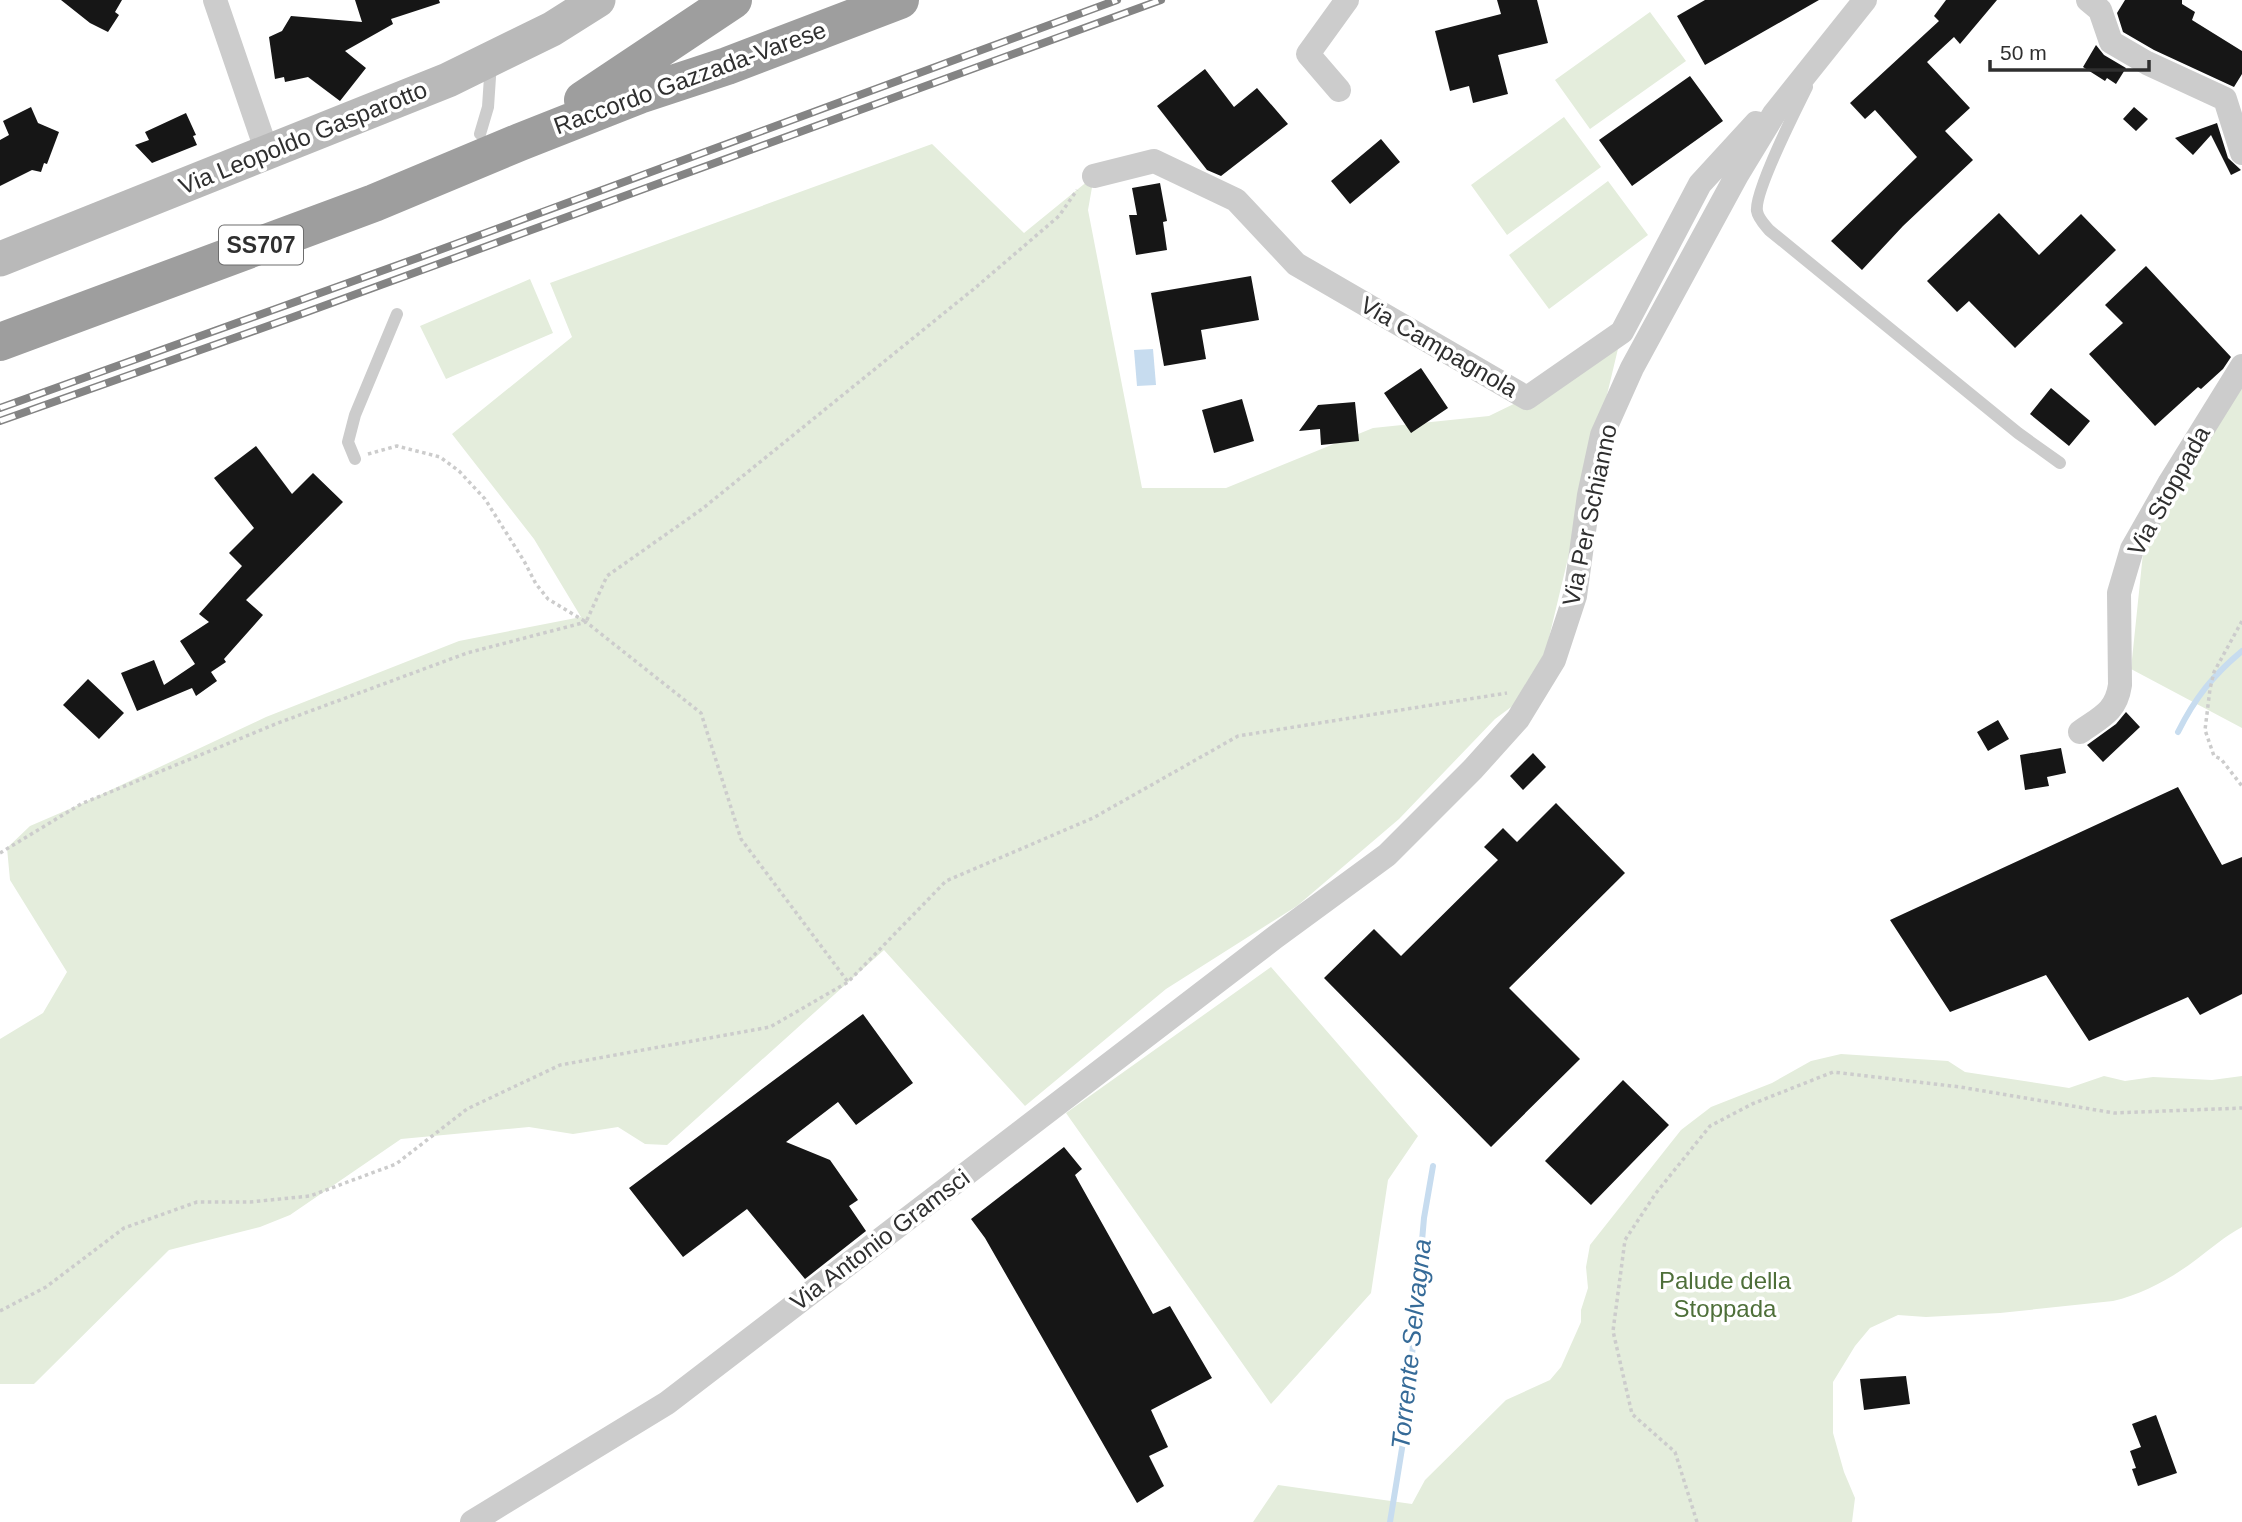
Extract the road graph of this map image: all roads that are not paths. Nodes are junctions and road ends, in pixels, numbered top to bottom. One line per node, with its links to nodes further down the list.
1 (215, 0): 17 (street)
2 (598, 0): 11 (main road, Via Leopoldo Gasparotto)
3 (733, 0): 13 (highway, Raccordo Gazzada-Varese / SS707)
4 (754, 0): 13 (highway)
5 (832, 0): 14 (highway)
6 (900, 0): 14 (highway, Raccordo Gazzada-Varese / SS707)
7 (1347, 0): 12 (street)
8 (1865, 0): 10 (street, Via Per Schianno)
9 (2088, 0): 18 (street)
10 (1827, 45): 19 (street, Via Campagnola); 25 (lane); 27 (street, Via Per Schianno)
11 (492, 59): 15 (lane); 17 (main road, Via Leopoldo Gasparotto)
12 (1339, 90)
13 (597, 91): 16 (highway, Raccordo Gazzada-Varese / SS707)
14 (639, 95): 16 (highway, Raccordo Gazzada-Varese / SS707)
15 (480, 134)
16 (520, 142): 22 (highway, Raccordo Gazzada-Varese / SS707)
17 (267, 152): 20 (main road, Via Leopoldo Gasparotto)
18 (2242, 153)
19 (1086, 183)
20 (0, 259)
21 (397, 314): 24 (lane)
22 (0, 342)
23 (2242, 366): 26 (street, Via Stoppada)
24 (355, 459)
25 (2060, 463)
26 (2080, 732)
27 (1273, 938): 28 (street, Via Antonio Gramsci)
28 (472, 1522)

